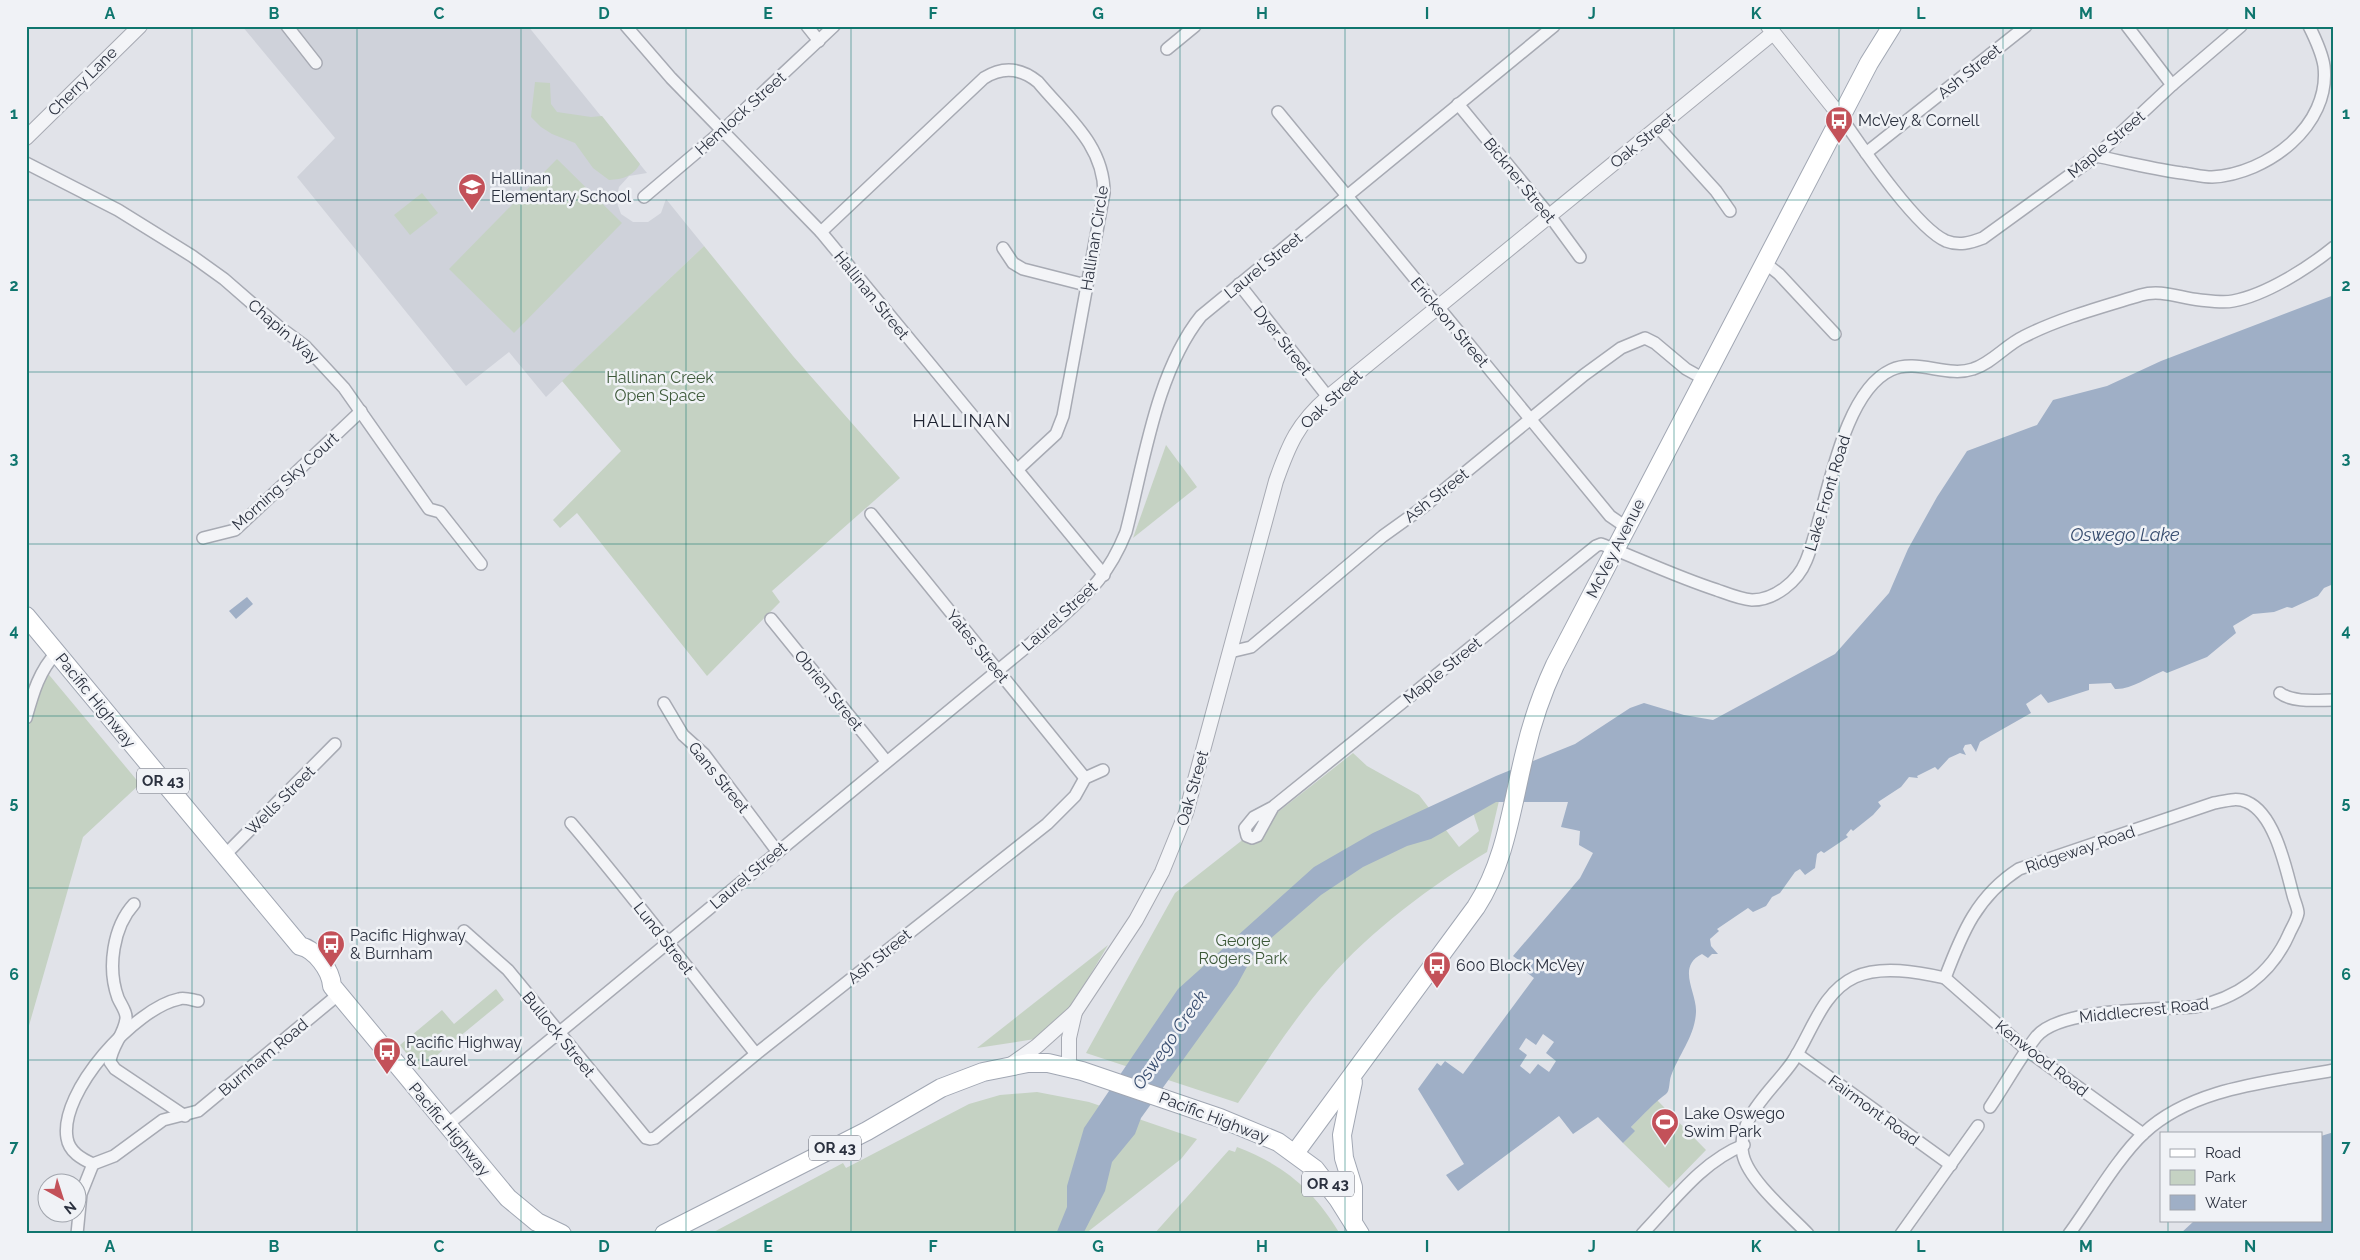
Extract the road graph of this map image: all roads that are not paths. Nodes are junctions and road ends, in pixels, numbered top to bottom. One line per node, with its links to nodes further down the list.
1 (140, 26): 23 (street, Cherry Lane)
2 (287, 26): 16 (street)
3 (626, 26): 22 (street, Hallinan Street)
4 (807, 26): 14 (street)
5 (834, 26): 14 (street, Hemlock Street)
6 (1195, 26): 15 (street)
7 (1554, 26): 18 (street, Laurel Street)
8 (1892, 26): 20 (main road, McVey Avenue)
9 (2026, 26): 24 (street, Ash Street)
10 (2126, 26): 17 (street)
11 (2241, 26): 17 (street, Maple Street)
12 (2310, 26): 25 (street)
13 (1774, 28): 20 (street); 21 (street, Oak Street)
14 (818, 41): 22 (street, Hemlock Street)
15 (1167, 48)
16 (316, 63)
17 (2172, 85): 25 (street, Maple Street)
18 (1458, 104): 27 (street, Laurel Street); 30 (street, Bickner Street)
19 (1278, 112): 27 (street, Erickson Street)
20 (1841, 117): 24 (street); 35 (main road, McVey Avenue)
21 (1658, 127): 29 (street); 30 (street, Oak Street)
22 (723, 130): 28 (street, Hemlock Street); 31 (street, Hallinan Street)
23 (26, 138)
24 (1866, 154): 25 (street, Maple Street)
25 (2096, 156)
26 (26, 162): 42 (street, Chapin Way)
27 (1347, 196): 36 (street, Laurel Street); 38 (street, Erickson Street)
28 (644, 197)
29 (1730, 211)
30 (1550, 216): 34 (street, Bickner Street); 38 (street, Oak Street)
31 (820, 232): 37 (street, Hallinan Circle); 44 (street, Hallinan Street)
32 (2334, 247): 48 (street, Lake Front Road)
33 (1003, 248): 37 (street)
34 (1580, 257)
35 (1765, 263): 39 (street); 40 (main road, McVey Avenue)
36 (1238, 284): 41 (street, Dyer Street); 50 (street, Laurel Street)
37 (1086, 285): 44 (street, Hallinan Circle)
38 (1438, 308): 41 (street, Oak Street); 43 (street, Erickson Street)
39 (1835, 334)
40 (1704, 379): 43 (street, Ash Street); 46 (main road, McVey Avenue)
41 (1328, 397): 54 (street, Oak Street)
42 (361, 411): 47 (street, Morning Sky Court); 49 (street, Chapin Way)
43 (1531, 419): 46 (street, Erickson Street); 54 (street, Ash Street)
44 (1017, 470): 50 (street, Hallinan Street)
45 (872, 514): 55 (street, Yates Street)
46 (1626, 528): 48 (main road, McVey Avenue)
47 (203, 538)
48 (1615, 550): 64 (street, Maple Street); 84 (main road, McVey Avenue)
49 (481, 564)
50 (1104, 575): 55 (street, Laurel Street)
51 (26, 616): 53 (main road, Pacific Highway / OR 43)
52 (771, 619): 61 (street, Obrien Street)
53 (56, 652): 59 (street); 67 (main road, Pacific Highway / OR 43)
54 (1230, 652): 75 (street, Oak Street)
55 (996, 670): 61 (street, Laurel Street); 63 (street, Yates Street)
56 (2280, 693): 57 (street)
57 (2334, 700)
58 (664, 703): 66 (street, Gans Street)
59 (26, 718)
60 (335, 744): 67 (street, Wells Street)
61 (886, 761): 66 (street, Laurel Street)
62 (1104, 770): 63 (street)
63 (1085, 778): 79 (street, Ash Street)
64 (1273, 807)
65 (571, 822): 71 (street, Lund Street)
66 (777, 851): 71 (street, Laurel Street)
67 (224, 856): 73 (main road, Pacific Highway / OR 43)
68 (134, 904): 77 (street)
69 (2298, 914): 72 (street, Ridgeway Road); 78 (street, Middlecrest Road)
70 (464, 931): 76 (street, Bullock Street)
71 (667, 944): 76 (street, Laurel Street); 79 (street, Lund Street)
72 (1945, 978): 78 (street, Kenwood Road); 80 (street)
73 (336, 990): 86 (street, Burnham Road); 87 (main road, Pacific Highway / OR 43)
74 (198, 1001): 77 (street)
75 (1075, 1012): 81 (street, Oak Street); 82 (street, Oak Street)
76 (558, 1032): 87 (street, Laurel Street); 90 (street, Bullock Street)
77 (121, 1035): 86 (street); 93 (street)
78 (2028, 1051): 85 (street, Middlecrest Road); 89 (street, Kenwood Road)
79 (756, 1054): 90 (street, Ash Street)
80 (1797, 1054): 91 (street); 94 (street, Fairmont Road)
81 (1008, 1066): 82 (main road, Pacific Highway / OR 43); 98 (main road, Pacific Highway / OR 43)
82 (1075, 1069): 92 (main road, Pacific Highway / OR 43)
83 (2334, 1070): 89 (street)
84 (1356, 1072): 92 (main road, McVey Avenue); 95 (main road, McVey Avenue)
85 (1990, 1107)
86 (184, 1116): 93 (street, Burnham Road)
87 (446, 1125): 97 (main road, Pacific Highway / OR 43)
88 (1978, 1126): 94 (street)
89 (2142, 1134): 102 (street)
90 (650, 1140)
91 (1744, 1145): 99 (street); 100 (street)
92 (1295, 1152): 95 (main road, OR 43)
93 (93, 1164): 96 (street)
94 (1951, 1165): 101 (street)
95 (1356, 1228)
96 (77, 1234)
97 (562, 1234)
98 (664, 1234)
99 (1642, 1234)
100 (1808, 1234)
101 (1901, 1234)
102 (2069, 1234)

